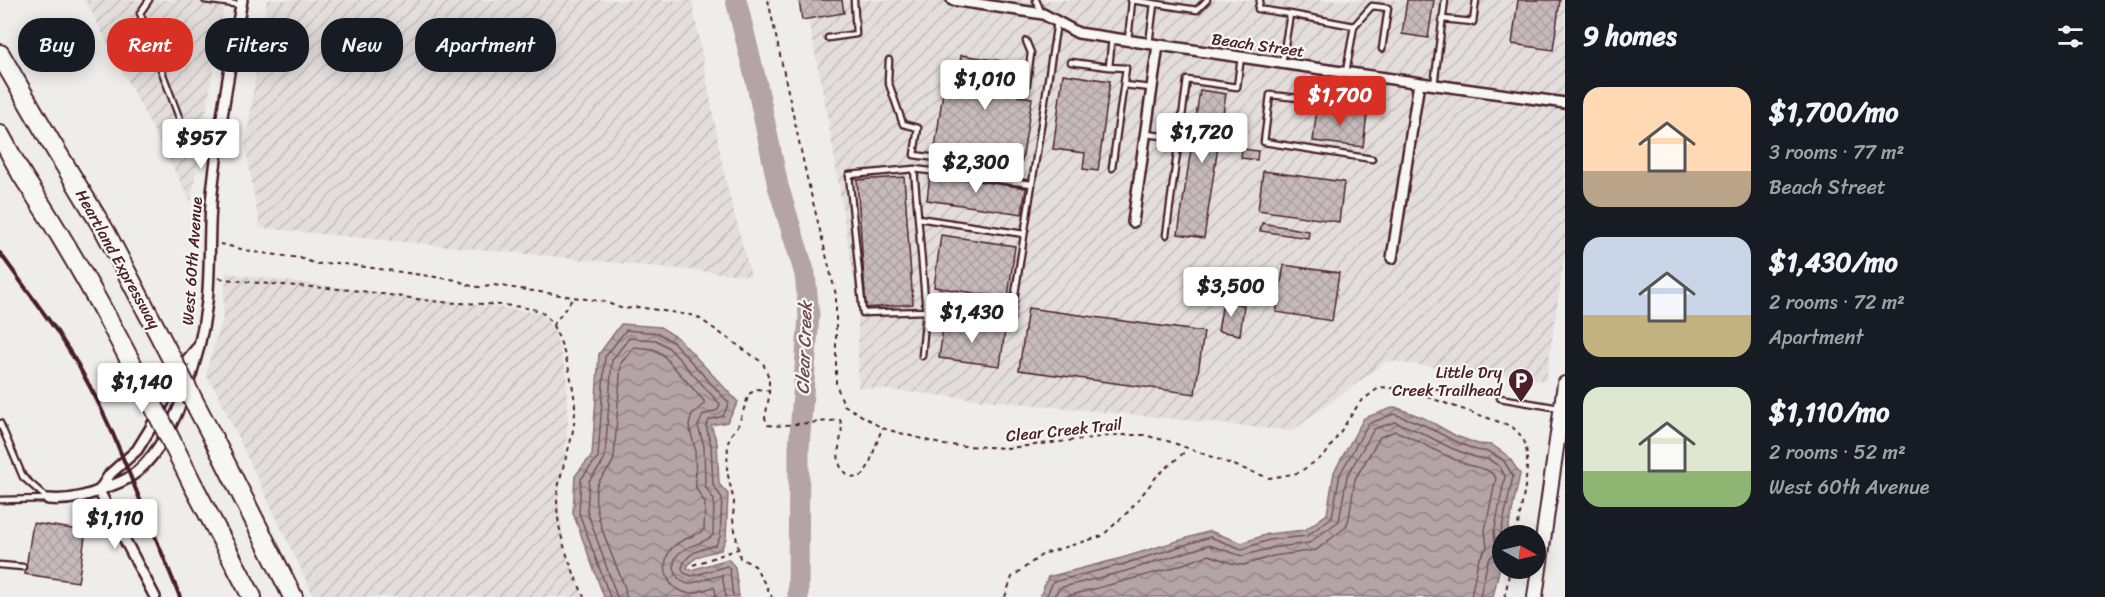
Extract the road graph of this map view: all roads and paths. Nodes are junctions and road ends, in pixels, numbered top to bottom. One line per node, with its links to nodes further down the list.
1 (149, 0): 39 (lane)
2 (206, 0): 12 (lane)
3 (768, 0): 68 (path, Clear Creek Trail)
4 (854, 0): 19 (lane)
5 (952, 0): 14 (street, Beach Street)
6 (1036, 0): 14 (lane)
7 (1132, 0): 13 (lane); 21 (lane)
8 (1207, 0): 13 (lane)
9 (1260, 0): 15 (lane)
10 (1445, 0): 16 (lane)
11 (1476, 0): 16 (lane)
12 (241, 3): 52 (street, West 60th Avenue)
13 (1154, 4): 23 (lane)
14 (1042, 14): 17 (street, Beach Street)
15 (1290, 14): 18 (lane); 29 (lane)
16 (1443, 19): 34 (lane)
17 (1057, 22): 20 (street, Beach Street); 47 (lane)
18 (1354, 26): 24 (lane); 31 (lane)
19 (828, 38)
20 (1112, 38): 21 (street, Beach Street); 30 (lane)
21 (1128, 40): 23 (street, Beach Street)
22 (1026, 41): 36 (lane)
23 (1153, 44): 26 (street, Beach Street); 35 (street)
24 (1382, 49)
25 (0, 54): 82 (highway, Heartland Expressway, bridge)
26 (1241, 57): 29 (street, Beach Street); 42 (lane)
27 (889, 60): 44 (lane)
28 (1071, 62): 30 (lane)
29 (1282, 63): 31 (street, Beach Street)
30 (1109, 67): 33 (lane)
31 (1346, 73): 32 (street, Beach Street)
32 (1419, 83): 34 (street, Beach Street); 53 (street)
33 (1124, 85): 35 (lane); 45 (lane)
34 (1434, 85): 38 (street, Beach Street)
35 (1152, 88): 40 (street)
36 (1026, 91)
37 (1348, 103): 43 (lane)
38 (1565, 103)
39 (183, 128)
40 (1145, 134): 42 (lane); 49 (street)
41 (0, 135): 81 (highway, bridge)
42 (1179, 138): 51 (lane)
43 (1372, 159)
44 (1012, 168)
45 (1112, 168)
46 (914, 169): 47 (lane); 48 (lane); 56 (lane)
47 (1032, 184): 50 (lane)
48 (918, 218): 50 (lane); 56 (lane)
49 (1134, 222)
50 (1024, 234): 56 (lane)
51 (1166, 235)
52 (210, 243): 54 (street, West 60th Avenue); 55 (path)
53 (1392, 258)
54 (209, 276): 57 (path); 58 (street, West 60th Avenue)
55 (574, 297): 57 (path); 63 (path)
56 (926, 311): 59 (lane)
57 (553, 326): 83 (path)
58 (199, 347): 71 (street, West 60th Avenue); 71 (street, West 60th Avenue)
59 (922, 356)
60 (1565, 384): 61 (street)
61 (1565, 389): 66 (street)
62 (1407, 390): 64 (path, Clear Creek Trail); 69 (path, Clear Creek Trail); 74 (path)
63 (770, 391): 68 (path); 75 (path)
64 (1508, 392)
65 (1500, 398): 66 (lane)
66 (1562, 408): 70 (street)
67 (0, 423): 72 (lane)
68 (882, 428): 69 (path, Clear Creek Trail)
69 (1188, 449): 85 (path)
70 (1560, 456): 87 (street)
71 (99, 491): 72 (street); 80 (street)
72 (48, 499): 73 (lane)
73 (0, 500)
74 (1518, 525)
75 (738, 549): 77 (path); 84 (path)
76 (0, 565): 78 (lane)
77 (693, 565)
78 (23, 567)
79 (1508, 579): 86 (path)
80 (155, 597)
81 (252, 597)
82 (293, 597)
83 (584, 597)
84 (772, 597)
85 (1005, 597)
86 (1505, 597)
87 (1535, 597)

